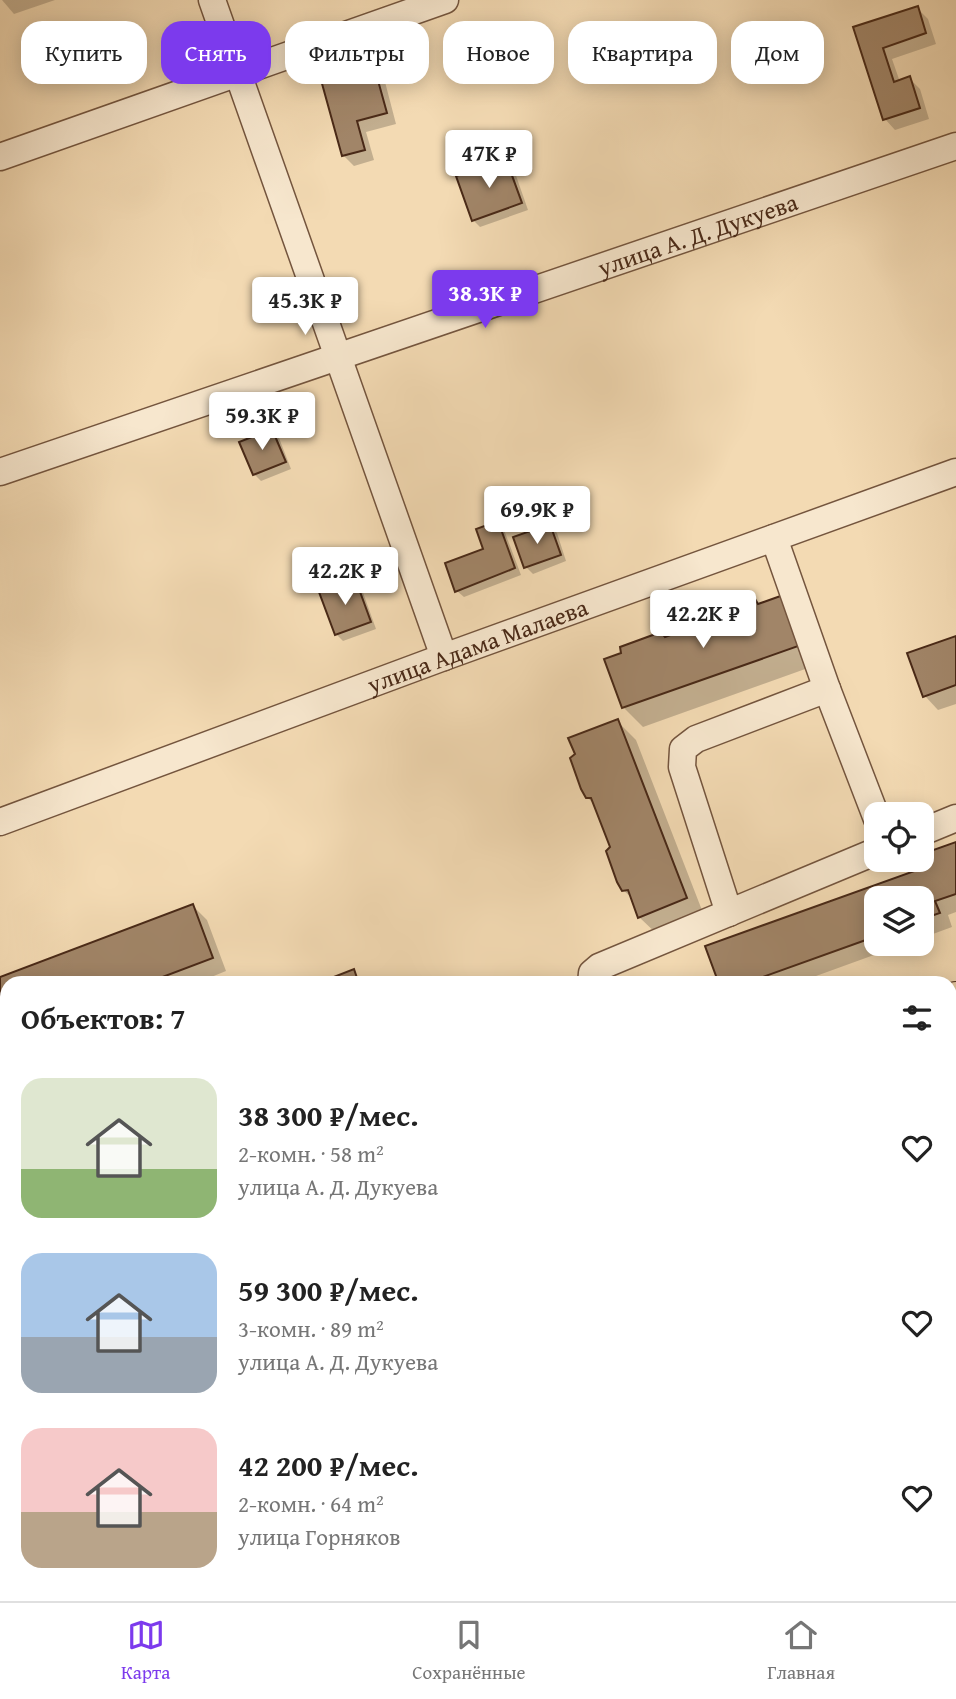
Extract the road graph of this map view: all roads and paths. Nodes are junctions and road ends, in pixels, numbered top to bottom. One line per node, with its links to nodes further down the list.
1 (212, 0): 3 (street)
2 (445, 0): 4 (street)
3 (220, 21)
4 (271, 62)
5 (208, 84): 8 (street)
6 (243, 84): 9 (street)
7 (956, 146): 9 (street, улица А. Д. Дукуева)
8 (0, 158)
9 (337, 355): 10 (street, улица А. Д. Дукуева); 13 (street)
10 (0, 472)
11 (956, 472): 12 (street, улица Адама Малаева)
12 (774, 538): 13 (street, улица Адама Малаева); 14 (street)
13 (444, 657): 17 (street, улица Адама Малаева)
14 (827, 689): 15 (street); 20 (street)
15 (870, 802)
16 (956, 818): 18 (street)
17 (0, 822)
18 (934, 827)
19 (864, 856): 20 (street)
20 (729, 913): 21 (street)
21 (592, 976)

